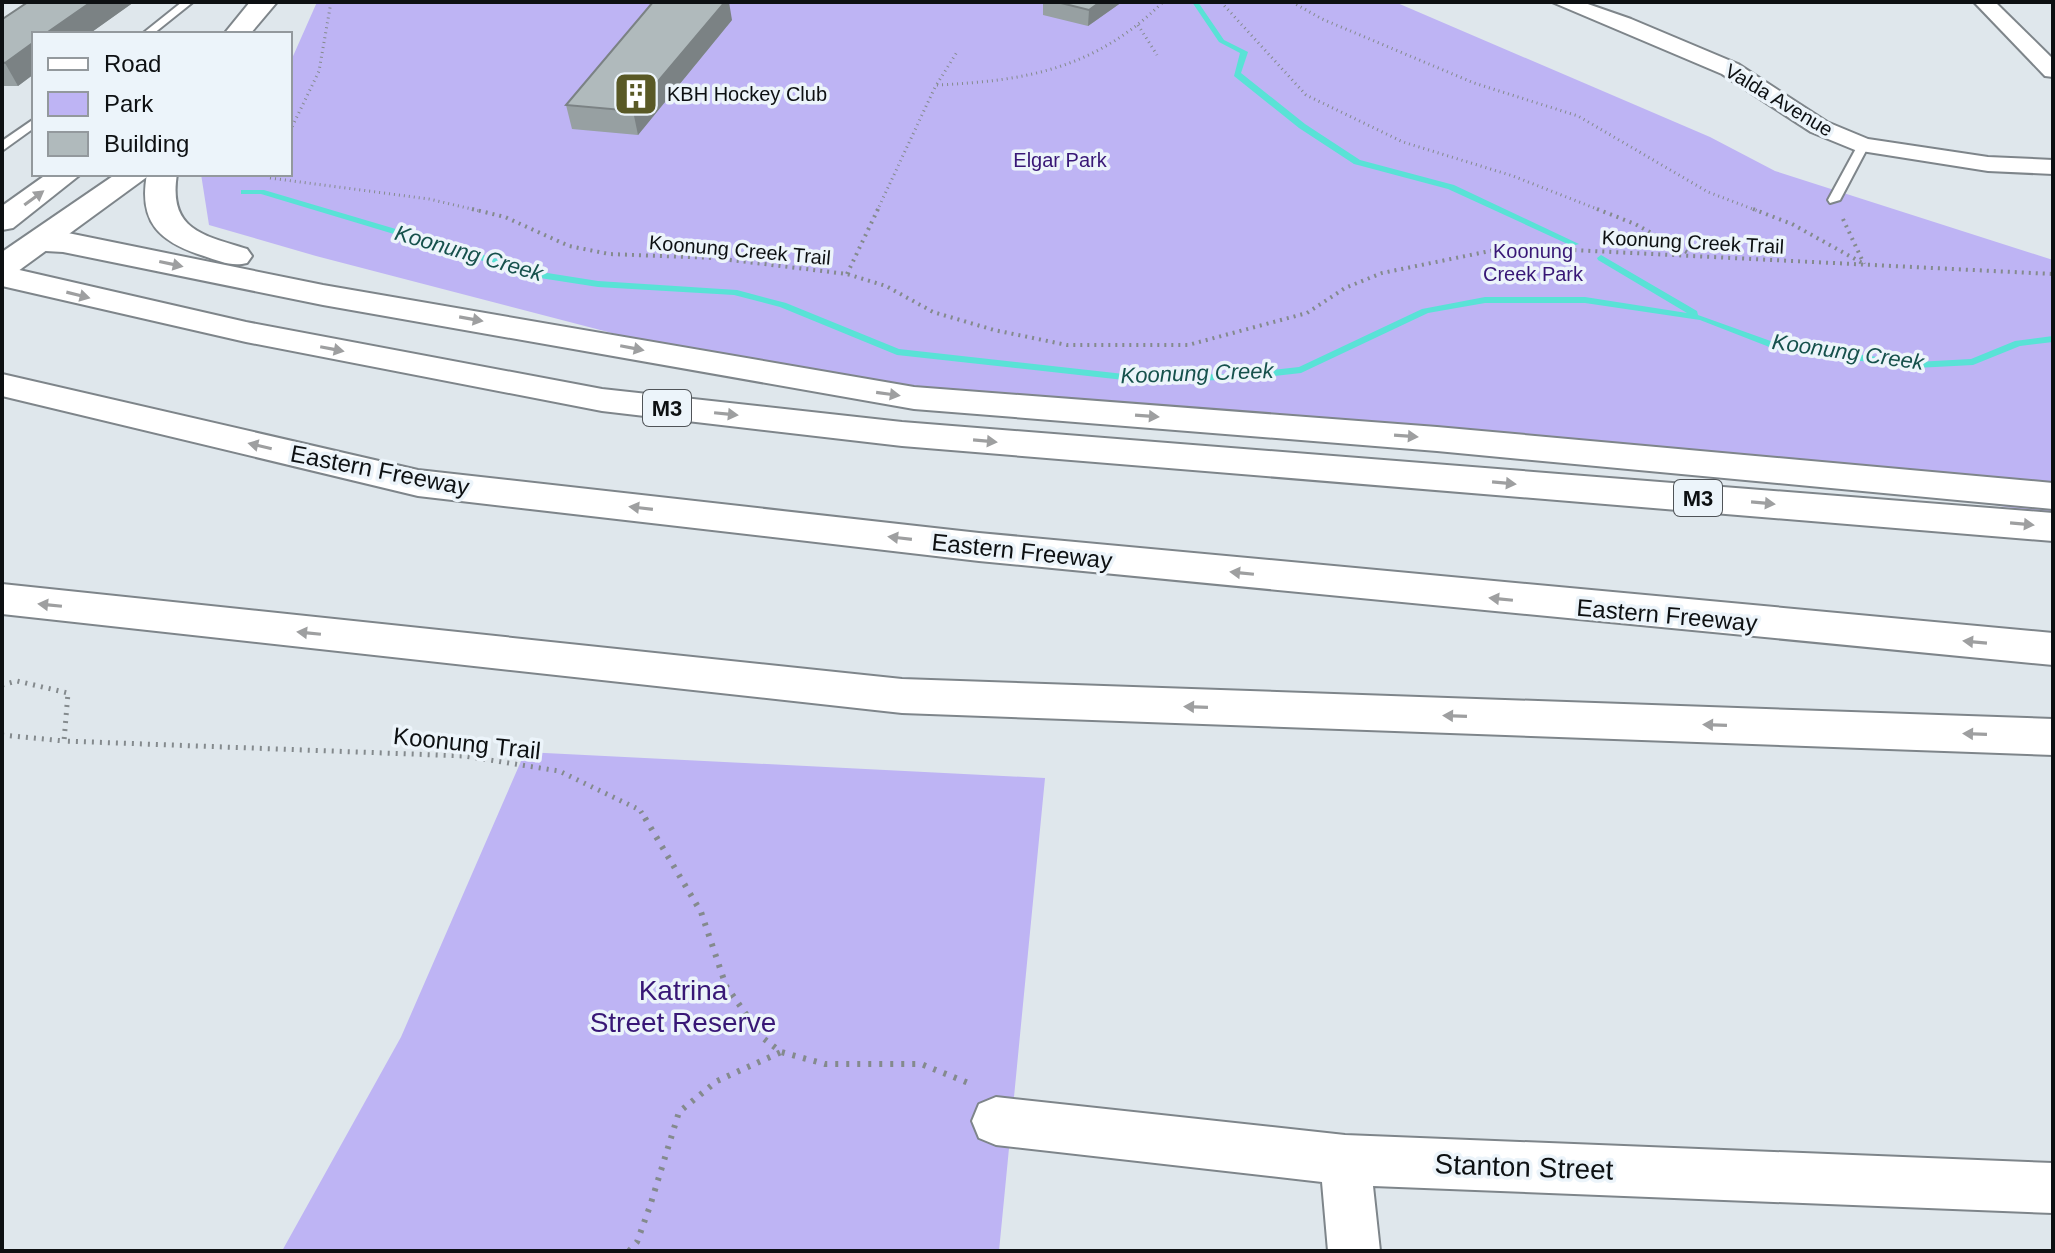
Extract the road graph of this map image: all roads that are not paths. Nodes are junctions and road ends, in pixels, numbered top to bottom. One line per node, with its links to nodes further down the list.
1 (188, 2): 7 (lane)
2 (231, 2): 8 (main road)
3 (265, 2): 9 (main road)
4 (274, 2): 10 (main road)
5 (1562, 2): 14 (street, Valda Avenue)
6 (1984, 2): 11 (street)
7 (150, 32)
8 (214, 32)
9 (238, 32)
10 (260, 32)
11 (2053, 71)
12 (31, 124): 13 (lane); 15 (lane)
13 (2, 129)
14 (1863, 145): 16 (street, Valda Avenue); 20 (lane)
15 (2, 147)
16 (2053, 167)
17 (63, 176): 21 (main road, one-way to 17)
18 (133, 176): 22 (main road)
19 (162, 176): 23 (main road)
20 (1834, 200)
21 (2, 221)
22 (14, 258): 23 (main road, one-way to 23); 26 (main road, M3, one-way to 26)
23 (394, 306): 25 (main road, one-way to 25)
24 (2, 385): 28 (main road, Eastern Freeway, one-way to 24)
25 (2053, 496)
26 (2053, 527)
27 (2, 599): 29 (main road, one-way to 27)
28 (2053, 649)
29 (2053, 737)
30 (996, 1121): 31 (street, Stanton Street)
31 (1345, 1160): 32 (street, Stanton Street); 33 (street)
32 (2053, 1188)
33 (1354, 1251)

